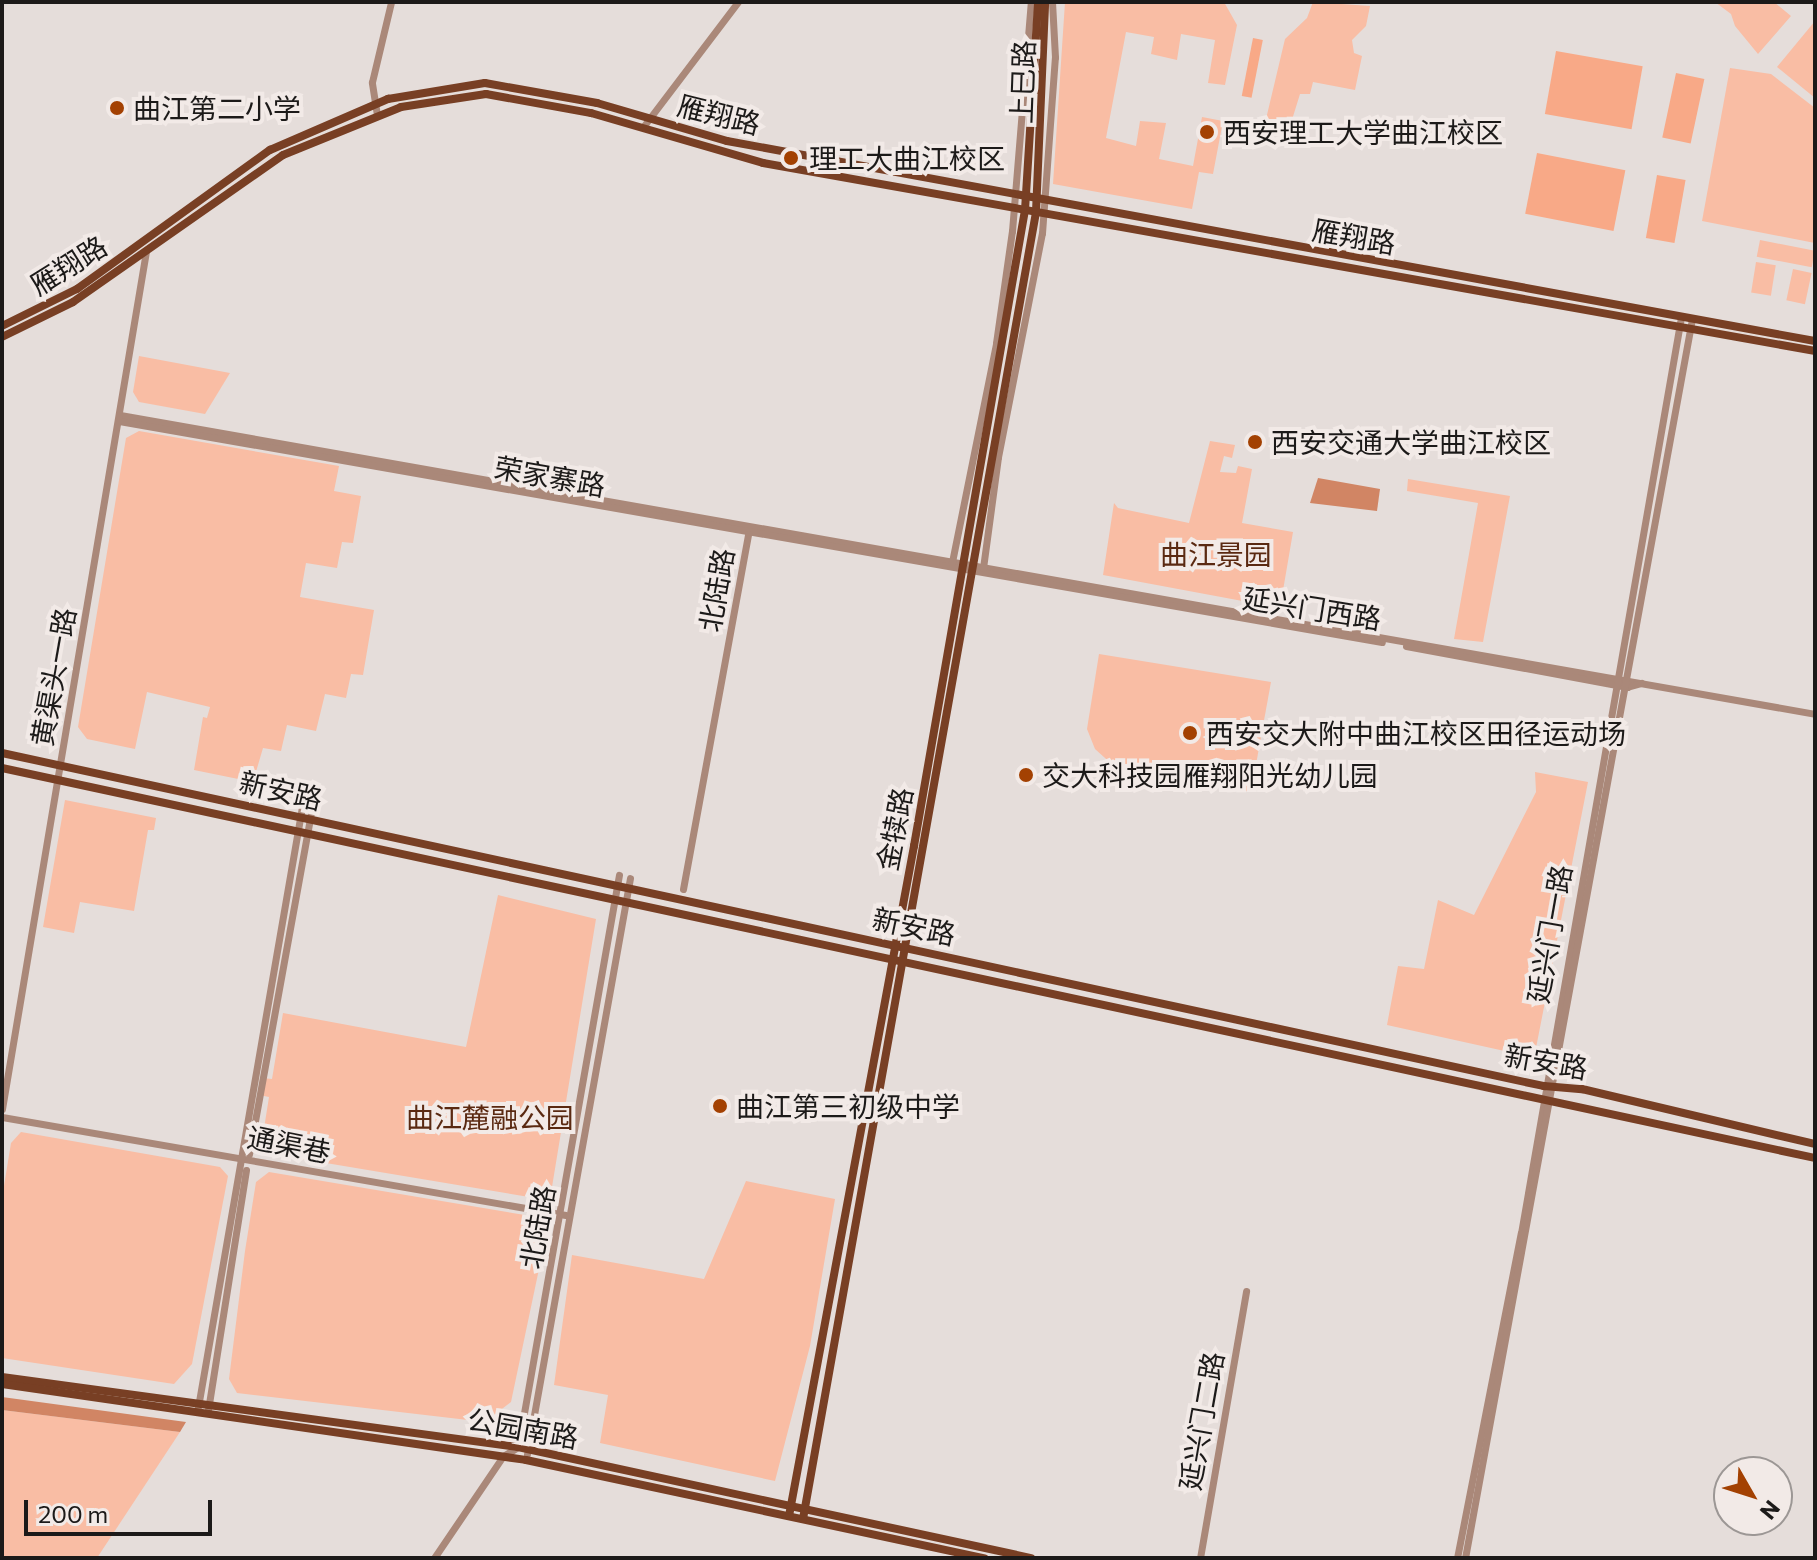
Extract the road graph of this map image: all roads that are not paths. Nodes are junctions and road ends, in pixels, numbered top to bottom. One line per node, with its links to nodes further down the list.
1 (391, 2): 7 (street)
2 (738, 2): 9 (street)
3 (1031, 2): 10 (street)
4 (1038, 2): 11 (main road, 上巳路)
5 (1045, 2): 12 (main road, 上巳路)
6 (1052, 2): 12 (street)
7 (375, 104): 8 (street); 9 (main road, 雁翔路); 18 (main road, 雁翔路)
8 (377, 115): 9 (main road, 雁翔路); 15 (main road, 雁翔路)
9 (644, 123): 10 (main road, 雁翔路); 13 (main road, 雁翔路)
10 (1017, 195): 11 (main road, 雁翔路); 13 (street)
11 (1027, 196): 12 (main road, 雁翔路); 13 (main road, 金犊路)
12 (1042, 199): 14 (main road, 上巳路); 16 (main road, 雁翔路)
13 (1020, 210): 14 (main road, 雁翔路); 26 (street); 27 (main road, 金犊路)
14 (1040, 213): 19 (main road, 雁翔路); 28 (main road, 金犊路)
15 (146, 251): 21 (main road, 雁翔路); 24 (street, 黄渠头一路)
16 (1681, 317): 17 (main road, 雁翔路); 19 (street, 延兴门一路)
17 (1692, 319): 20 (street, 延兴门一路); 22 (main road, 雁翔路)
18 (2, 326)
19 (1679, 329): 20 (main road, 雁翔路); 30 (street, 延兴门一路)
20 (1690, 331): 23 (main road, 雁翔路); 29 (street, 延兴门一路)
21 (2, 337)
22 (1815, 341)
23 (1815, 351)
24 (120, 418): 25 (street, 荣家寨路); 26 (street, 荣家寨路); 35 (street, 黄渠头一路)
25 (748, 534): 27 (street, 荣家寨路); 43 (street, 北陆路)
26 (952, 562): 27 (street, 荣家寨路)
27 (962, 567): 28 (street, 荣家寨路); 46 (main road, 金犊路)
28 (977, 568): 30 (street, 延兴门西路); 47 (main road, 金犊路)
29 (1629, 678): 30 (street, 延兴门西路); 31 (street, 延兴门西路); 32 (street, 延兴门一路)
30 (1618, 680): 32 (street, 延兴门西路); 51 (street, 延兴门一路)
31 (1643, 683): 32 (street, 延兴门西路); 33 (street, 延兴门西路)
32 (1627, 687): 50 (street, 延兴门一路)
33 (1815, 714)
34 (2, 753): 35 (main road, 新安路)
35 (60, 764): 37 (street, 黄渠头一路); 38 (main road, 新安路)
36 (2, 768): 37 (main road, 新安路)
37 (58, 778): 39 (main road, 新安路); 54 (street, 黄渠头一路)
38 (306, 812): 39 (street); 42 (main road, 新安路)
39 (301, 833): 44 (main road, 新安路); 58 (street)
40 (619, 875): 42 (street, 北陆路)
41 (630, 883): 42 (main road, 新安路); 45 (street, 北陆路); 46 (main road, 新安路)
42 (617, 886): 44 (street, 北陆路)
43 (683, 889)
44 (614, 900): 45 (main road, 新安路); 59 (street, 北陆路)
45 (626, 902): 48 (main road, 新安路); 59 (street, 北陆路)
46 (895, 944): 47 (main road, 新安路); 48 (main road, 金犊路)
47 (905, 947): 49 (main road, 金犊路); 51 (main road, 新安路)
48 (890, 958): 49 (main road, 新安路); 67 (main road, 金犊路)
49 (906, 962): 52 (main road, 新安路); 68 (main road, 金犊路)
50 (1556, 1083): 51 (main road, 新安路); 53 (street, 延兴门一路); 56 (main road, 新安路)
51 (1544, 1086): 52 (street, 延兴门一路)
52 (1541, 1100): 53 (main road, 新安路); 75 (street, 延兴门一路)
53 (1552, 1102): 57 (main road, 新安路); 76 (street, 延兴门一路)
54 (2, 1109)
55 (2, 1117): 58 (street, 通渠巷)
56 (1815, 1144)
57 (1815, 1158)
58 (245, 1159): 59 (street, 通渠巷); 63 (street)
59 (564, 1215): 64 (street, 北陆路)
60 (1246, 1291): 74 (street, 延兴门二路)
61 (2, 1377): 63 (main road, 公园南路)
62 (2, 1384): 63 (main road, 公园南路)
63 (203, 1408): 64 (main road, 公园南路); 65 (main road, 公园南路)
64 (523, 1448): 65 (street); 66 (street, 北陆路); 67 (main road, 公园南路)
65 (503, 1456): 66 (main road, 公园南路); 71 (street)
66 (526, 1460): 69 (main road, 公园南路)
67 (791, 1504): 68 (main road, 公园南路); 69 (main road, 金犊路)
68 (806, 1507): 70 (main road, 金犊路); 73 (main road, 公园南路)
69 (789, 1516): 70 (main road, 公园南路)
70 (803, 1519): 72 (main road, 公园南路)
71 (434, 1558)
72 (985, 1558)
73 (1031, 1558)
74 (1200, 1558)
75 (1457, 1558)
76 (1465, 1558)

